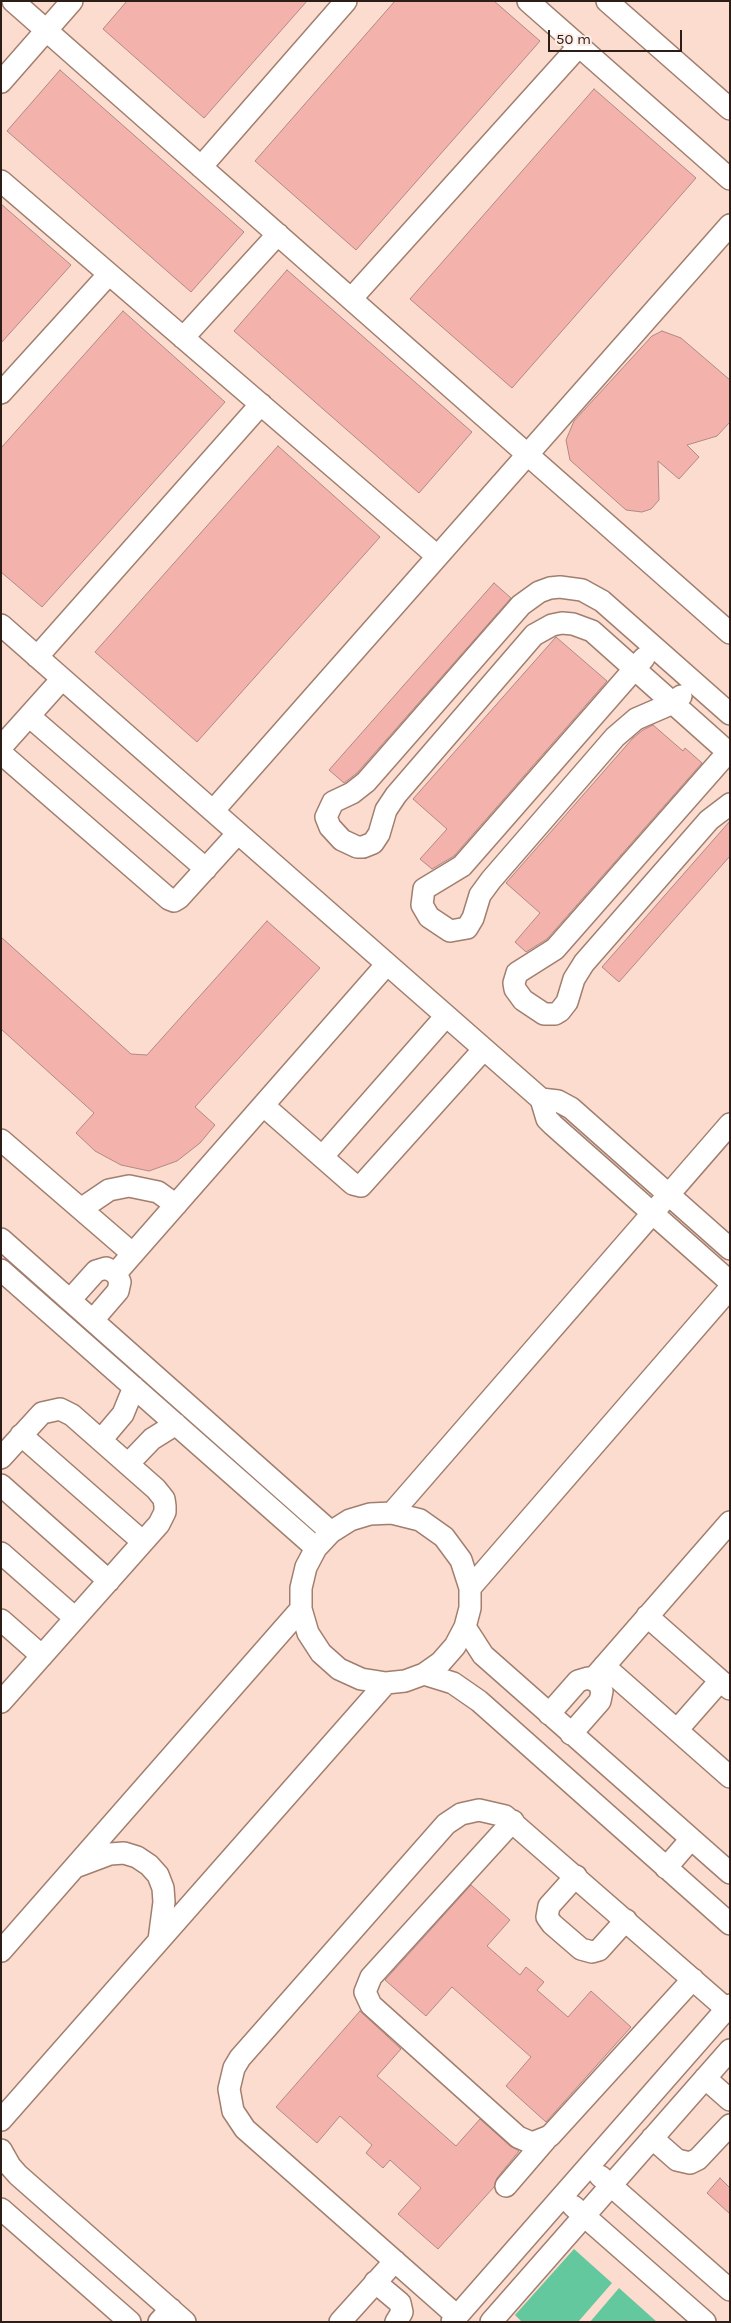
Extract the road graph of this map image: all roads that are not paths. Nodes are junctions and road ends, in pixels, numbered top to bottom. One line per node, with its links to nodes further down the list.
1 (13, 1): 6 (street)
2 (72, 1): 6 (street)
3 (346, 1): 10 (street)
4 (528, 1): 7 (street)
5 (608, 1): 9 (street)
6 (46, 30): 8 (street); 10 (street)
7 (579, 46): 11 (street); 16 (street)
8 (1, 82)
9 (730, 109)
10 (201, 167): 14 (street)
11 (730, 179)
12 (1, 180): 15 (street)
13 (730, 225): 20 (street)
14 (278, 234): 16 (street); 17 (street)
15 (110, 274): 17 (street); 18 (street)
16 (351, 299): 20 (street)
17 (183, 338): 19 (street)
18 (1, 393)
19 (261, 404): 21 (street); 25 (street)
20 (527, 454): 21 (street); 22 (street)
21 (437, 556): 35 (street)
22 (730, 633)
23 (5, 635): 25 (street)
24 (654, 647): 26 (street); 26 (street); 28 (street)
25 (37, 657): 27 (street)
26 (635, 669): 29 (street); 29 (street)
27 (62, 679): 31 (street); 35 (street)
28 (694, 683): 29 (street); 30 (street)
29 (673, 703): 33 (street)
30 (730, 714)
31 (29, 716): 32 (street); 37 (street)
32 (1, 750): 37 (street)
33 (729, 752): 34 (street)
34 (730, 804)
35 (212, 811): 36 (street)
36 (238, 833): 37 (street); 38 (street)
37 (206, 869)
38 (388, 964): 39 (street); 42 (street)
39 (446, 1016): 40 (street); 45 (street)
40 (484, 1049): 41 (street); 45 (street)
41 (541, 1099): 46 (street); 49 (street)
42 (264, 1106): 45 (street); 47 (street)
43 (730, 1124): 46 (street)
44 (1, 1140): 48 (street)
45 (322, 1157)
46 (669, 1195): 49 (street); 51 (street)
47 (176, 1205): 48 (street); 52 (street)
48 (80, 1209): 52 (street)
49 (654, 1214): 55 (street); 66 (street)
50 (1, 1239): 57 (street)
51 (730, 1249)
52 (133, 1254): 54 (street)
53 (1, 1270): 59 (street)
54 (116, 1273): 57 (street); 58 (street)
55 (730, 1282)
56 (730, 1288): 73 (street)
57 (70, 1300): 58 (street)
58 (93, 1320): 68 (street)
59 (134, 1387): 60 (street); 62 (street)
60 (176, 1424): 64 (street); 70 (street)
61 (21, 1436): 62 (street); 63 (street); 69 (street)
62 (101, 1440): 64 (street)
63 (1, 1458)
64 (128, 1464): 69 (street)
65 (1, 1486): 72 (street)
66 (392, 1513): 68 (street); 73 (street)
67 (730, 1522): 75 (street)
68 (331, 1532): 70 (street)
69 (143, 1542): 72 (street)
70 (316, 1548): 74 (street)
71 (1, 1553): 76 (street)
72 (109, 1581): 76 (street)
73 (470, 1588): 78 (street)
74 (301, 1609): 82 (street); 91 (street)
75 (647, 1616): 80 (street); 83 (street)
76 (76, 1618): 79 (street)
77 (1, 1620): 79 (street)
78 (465, 1627): 81 (street); 85 (street)
79 (42, 1656): 84 (street)
80 (599, 1672): 85 (street); 86 (street); 87 (street)
81 (424, 1674): 82 (street); 92 (street)
82 (386, 1683): 97 (street)
83 (725, 1685): 86 (street)
84 (4, 1695)
85 (548, 1714): 87 (street)
86 (677, 1730): 88 (street)
87 (571, 1734): 90 (street)
88 (726, 1764)
89 (513, 1821): 94 (street); 106 (street); 115 (street)
90 (691, 1839): 92 (street); 93 (street)
91 (75, 1867): 97 (street); 98 (street)
92 (666, 1868): 96 (street)
93 (730, 1874)
94 (576, 1876): 95 (street); 95 (street)
95 (626, 1920): 99 (street)
96 (730, 1924)
97 (159, 1940): 104 (street)
98 (1, 1951)
99 (693, 1979): 100 (street); 106 (street)
100 (729, 2008): 109 (street)
101 (730, 2050): 102 (street)
102 (705, 2078): 103 (street); 107 (street)
103 (730, 2100)
104 (1, 2120)
105 (730, 2125): 107 (street)
106 (550, 2136): 111 (street)
107 (652, 2138): 110 (street)
108 (1, 2150): 118 (street)
109 (589, 2166): 110 (street); 112 (street)
110 (611, 2185): 114 (street); 117 (street)
111 (506, 2186)
112 (562, 2196): 114 (street); 119 (street)
113 (1, 2209): 120 (street)
114 (584, 2216): 123 (street); 124 (street)
115 (395, 2261): 116 (street); 119 (street)
116 (376, 2282): 121 (street); 122 (street)
117 (730, 2290)
118 (172, 2317)
119 (455, 2319)
120 (130, 2322)
121 (340, 2322)
122 (396, 2322)
123 (491, 2322)
124 (705, 2322)

